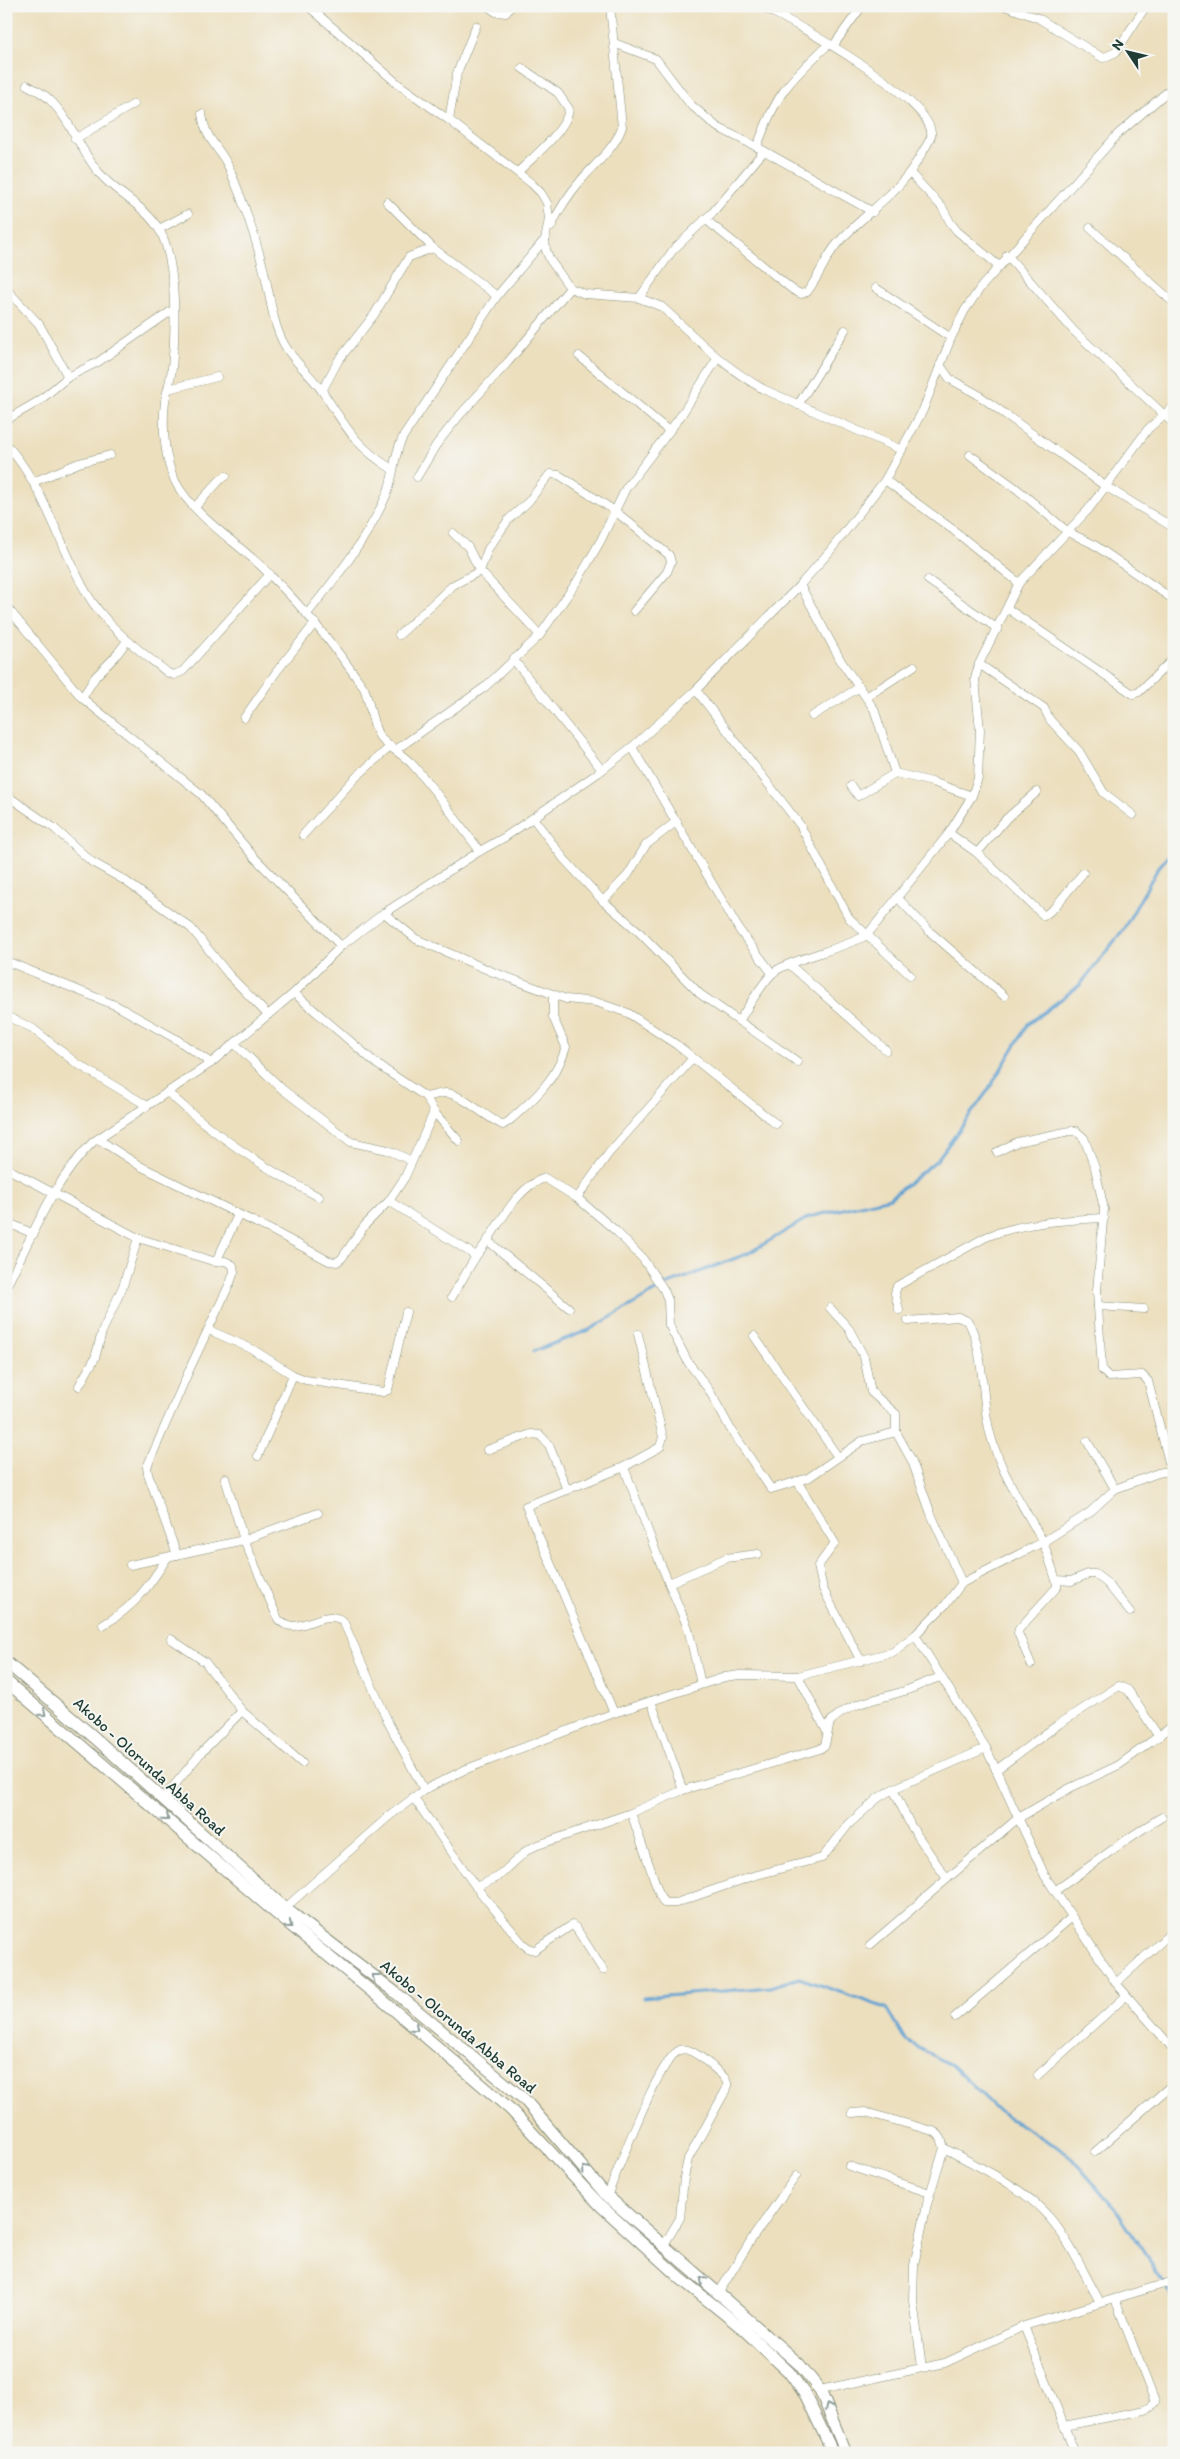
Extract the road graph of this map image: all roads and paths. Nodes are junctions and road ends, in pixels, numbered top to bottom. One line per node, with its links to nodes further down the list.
1 (308, 6): 18 (street)
2 (487, 6): 3 (street)
3 (511, 6)
4 (610, 6): 11 (street)
5 (760, 6): 12 (street)
6 (862, 6): 12 (street)
7 (1005, 6): 9 (street)
8 (1146, 6): 9 (street)
9 (1030, 10)
10 (476, 26): 18 (street)
11 (614, 43): 20 (street); 29 (street)
12 (831, 45): 20 (street); 22 (street)
13 (522, 68): 21 (street)
14 (27, 85): 19 (street)
15 (1174, 86): 31 (street)
16 (134, 104): 19 (street)
17 (202, 114): 48 (street)
18 (450, 120): 21 (street)
19 (75, 139): 28 (street)
20 (760, 149): 24 (street); 26 (street)
21 (518, 172): 29 (street)
22 (911, 174): 24 (street); 32 (street)
23 (387, 202): 30 (street)
24 (873, 212): 26 (street)
25 (188, 214): 28 (street)
26 (706, 219): 37 (street)
27 (1090, 228): 38 (street)
28 (159, 229): 39 (street)
29 (545, 240): 33 (street); 36 (street)
30 (432, 248): 36 (street); 48 (street)
31 (1007, 255): 32 (street); 51 (street)
32 (999, 266): 41 (street)
33 (570, 288): 37 (street); 61 (street)
34 (876, 288): 41 (street)
35 (6, 289): 45 (street)
36 (497, 296): 59 (street)
37 (638, 298): 43 (street)
38 (1174, 303)
39 (174, 310): 45 (street); 47 (street)
40 (845, 330): 49 (street)
41 (951, 338): 44 (street)
42 (580, 356): 54 (street)
43 (717, 359): 49 (street); 54 (street)
44 (940, 365): 56 (street); 64 (street)
45 (68, 377): 52 (street)
46 (217, 378): 47 (street)
47 (168, 389): 65 (street)
48 (322, 391): 59 (street)
49 (798, 405): 56 (street)
50 (1174, 406): 51 (street)
51 (1163, 415): 53 (street); 64 (street)
52 (7, 418)
53 (1174, 424)
54 (669, 431): 66 (street)
55 (6, 444): 63 (street)
56 (902, 450): 62 (street)
57 (110, 455): 63 (street)
58 (970, 455): 68 (street)
59 (392, 469): 79 (street)
60 (226, 476): 65 (street)
61 (417, 477)
62 (885, 480): 73 (street); 74 (street)
63 (33, 482): 84 (street)
64 (1105, 486): 67 (street); 68 (street)
65 (195, 507): 71 (street)
66 (615, 511): 70 (street); 78 (street); 83 (street)
67 (1174, 528)
68 (1068, 532): 73 (street); 75 (street)
69 (454, 534): 70 (street)
70 (480, 571): 82 (street); 83 (street)
71 (270, 574): 79 (street); 84 (street)
72 (928, 580): 81 (street)
73 (1019, 583): 77 (street)
74 (800, 585): 89 (street); 90 (street)
75 (1174, 600)
76 (6, 606): 92 (street)
77 (1008, 609): 81 (street); 85 (street)
78 (634, 612)
79 (307, 614): 80 (street)
80 (315, 623): 94 (street); 96 (street)
81 (998, 629): 87 (street)
82 (399, 635)
83 (540, 635): 86 (street)
84 (127, 641): 92 (street)
85 (1174, 658)
86 (513, 659): 96 (street); 97 (street)
87 (979, 664): 102 (street); 103 (street)
88 (914, 666): 91 (street)
89 (860, 687): 91 (street); 93 (street)
90 (696, 690): 95 (street); 114 (street)
91 (866, 697): 98 (street)
92 (82, 698): 115 (street)
93 (812, 716)
94 (244, 718)
95 (632, 746): 97 (street); 105 (street)
96 (394, 748): 107 (street); 108 (street)
97 (602, 770): 104 (street)
98 (895, 773): 99 (street); 102 (street)
99 (851, 786)
100 (1037, 792): 109 (street)
101 (6, 795): 123 (street)
102 (972, 796): 106 (street)
103 (1133, 815)
104 (533, 818): 108 (street); 112 (street)
105 (677, 821): 112 (street); 118 (street)
106 (949, 833): 109 (street); 111 (street)
107 (303, 834)
108 (480, 851): 113 (street)
109 (976, 854): 110 (street)
110 (1083, 873)
111 (897, 897): 114 (street); 122 (street)
112 (603, 901): 125 (street)
113 (384, 913): 115 (street); 121 (street)
114 (867, 935): 117 (street); 119 (street)
115 (341, 946): 120 (street)
116 (6, 961): 130 (street)
117 (790, 965): 118 (street); 127 (street)
118 (772, 973): 125 (street)
119 (910, 975)
120 (294, 993): 123 (street); 132 (street)
121 (553, 995): 128 (street); 132 (street)
122 (1004, 996)
123 (268, 1015): 126 (street)
124 (6, 1016): 133 (street)
125 (738, 1022): 129 (street)
126 (236, 1044): 130 (street); 139 (street)
127 (886, 1050)
128 (693, 1058): 135 (street); 143 (street)
129 (798, 1062)
130 (211, 1063): 131 (street)
131 (167, 1092): 133 (street); 142 (street)
132 (426, 1098): 134 (street)
133 (146, 1105): 136 (street)
134 (434, 1112): 137 (street); 139 (street)
135 (776, 1124)
136 (98, 1139): 141 (street); 145 (street)
137 (458, 1141)
138 (997, 1152): 146 (street)
139 (412, 1161): 144 (street)
140 (6, 1168): 141 (street)
141 (53, 1193): 148 (street); 149 (street)
142 (319, 1197)
143 (577, 1198): 150 (street); 175 (street)
144 (389, 1201): 145 (street); 151 (street)
145 (238, 1215): 152 (street)
146 (1104, 1218): 155 (street); 159 (street)
147 (6, 1222): 148 (street)
148 (34, 1234): 153 (street)
149 (138, 1238): 152 (street); 166 (street)
150 (488, 1241): 151 (street); 156 (street)
151 (476, 1256): 154 (street)
152 (216, 1262): 162 (street)
153 (6, 1287)
154 (452, 1297)
155 (1098, 1306): 158 (street); 173 (street)
156 (568, 1308)
157 (830, 1308): 167 (street)
158 (1144, 1309)
159 (899, 1310)
160 (406, 1312): 165 (street)
161 (908, 1321): 180 (street)
162 (209, 1330): 165 (street); 182 (street)
163 (638, 1334): 172 (street)
164 (754, 1336): 171 (street)
165 (293, 1375): 170 (street)
166 (80, 1386)
167 (896, 1432): 171 (street); 187 (street)
168 (1087, 1441): 176 (street)
169 (487, 1450): 177 (street)
170 (258, 1456)
171 (838, 1457): 175 (street)
172 (624, 1467): 177 (street); 186 (street)
173 (1172, 1470): 176 (street)
174 (225, 1478): 179 (street)
175 (797, 1481): 192 (street)
176 (1115, 1489): 180 (street)
177 (567, 1490): 201 (street)
178 (318, 1513): 179 (street)
179 (244, 1540): 182 (street); 209 (street)
180 (1043, 1542): 185 (street); 187 (street)
181 (758, 1554): 186 (street)
182 (177, 1556): 183 (street)
183 (167, 1558): 184 (street); 189 (street)
184 (130, 1565)
185 (1056, 1580): 188 (street); 194 (street)
186 (669, 1583): 198 (street)
187 (962, 1583): 190 (street)
188 (1130, 1612)
189 (103, 1625)
190 (915, 1635): 192 (street); 196 (street)
191 (171, 1638): 200 (street)
192 (862, 1661): 195 (street)
193 (6, 1662): 212 (main road, Akobo - Olorunda Abba Road)
194 (1031, 1664)
195 (798, 1676): 198 (street); 203 (street)
196 (941, 1677): 203 (street); 205 (street)
197 (6, 1681): 229 (main road, Akobo - Olorunda Abba Road, one-way to 229)
198 (701, 1684): 199 (street)
199 (651, 1700): 201 (street); 210 (street)
200 (242, 1711): 206 (street); 212 (street)
201 (614, 1713): 209 (street)
202 (1174, 1725): 204 (street)
203 (827, 1732): 210 (street)
204 (1159, 1737): 207 (street); 215 (street)
205 (986, 1748): 207 (street); 208 (street)
206 (302, 1764)
207 (996, 1770): 215 (street)
208 (893, 1789): 213 (street); 216 (street)
209 (424, 1790): 211 (street)
210 (682, 1790): 213 (street)
211 (413, 1797): 217 (street); 219 (street)
212 (163, 1799): 219 (main road, Akobo - Olorunda Abba Road)
213 (631, 1813): 217 (street)
214 (1162, 1817): 218 (street)
215 (1017, 1819): 216 (street); 218 (street)
216 (947, 1879): 222 (street)
217 (476, 1887): 223 (street)
218 (1056, 1890): 220 (street)
219 (285, 1908): 227 (main road, Akobo - Olorunda Abba Road, one-way to 219)
220 (1072, 1917): 224 (street); 226 (street)
221 (1174, 1930): 224 (street)
222 (870, 1945)
223 (603, 1970)
224 (1116, 1984): 225 (street)
225 (1126, 1996): 228 (street); 230 (street)
226 (955, 2017)
227 (459, 2045): 229 (main road); 238 (main road, Akobo - Olorunda Abba Road, one-way to 227)
228 (1174, 2050)
229 (448, 2057): 248 (main road, Akobo - Olorunda Abba Road)
230 (1038, 2075)
231 (1174, 2083): 234 (street)
232 (852, 2114): 233 (street)
233 (944, 2148): 237 (street); 243 (street)
234 (1095, 2152)
235 (849, 2166): 237 (street)
236 (796, 2176): 241 (street)
237 (930, 2193): 245 (street)
238 (607, 2196): 239 (main road, Akobo - Olorunda Abba Road); 239 (street)
239 (664, 2245): 241 (main road, Akobo - Olorunda Abba Road, one-way to 239)
240 (1174, 2280): 242 (street)
241 (718, 2294): 246 (main road, Akobo - Olorunda Abba Road)
242 (1115, 2300): 243 (street); 247 (street)
243 (1100, 2302): 244 (street)
244 (1024, 2326): 245 (street); 247 (street)
245 (922, 2367): 246 (street)
246 (820, 2390): 249 (main road, Akobo - Olorunda Abba Road, one-way to 246)
247 (1064, 2426): 250 (street)
248 (833, 2453)
249 (846, 2453)
250 (1075, 2453)

